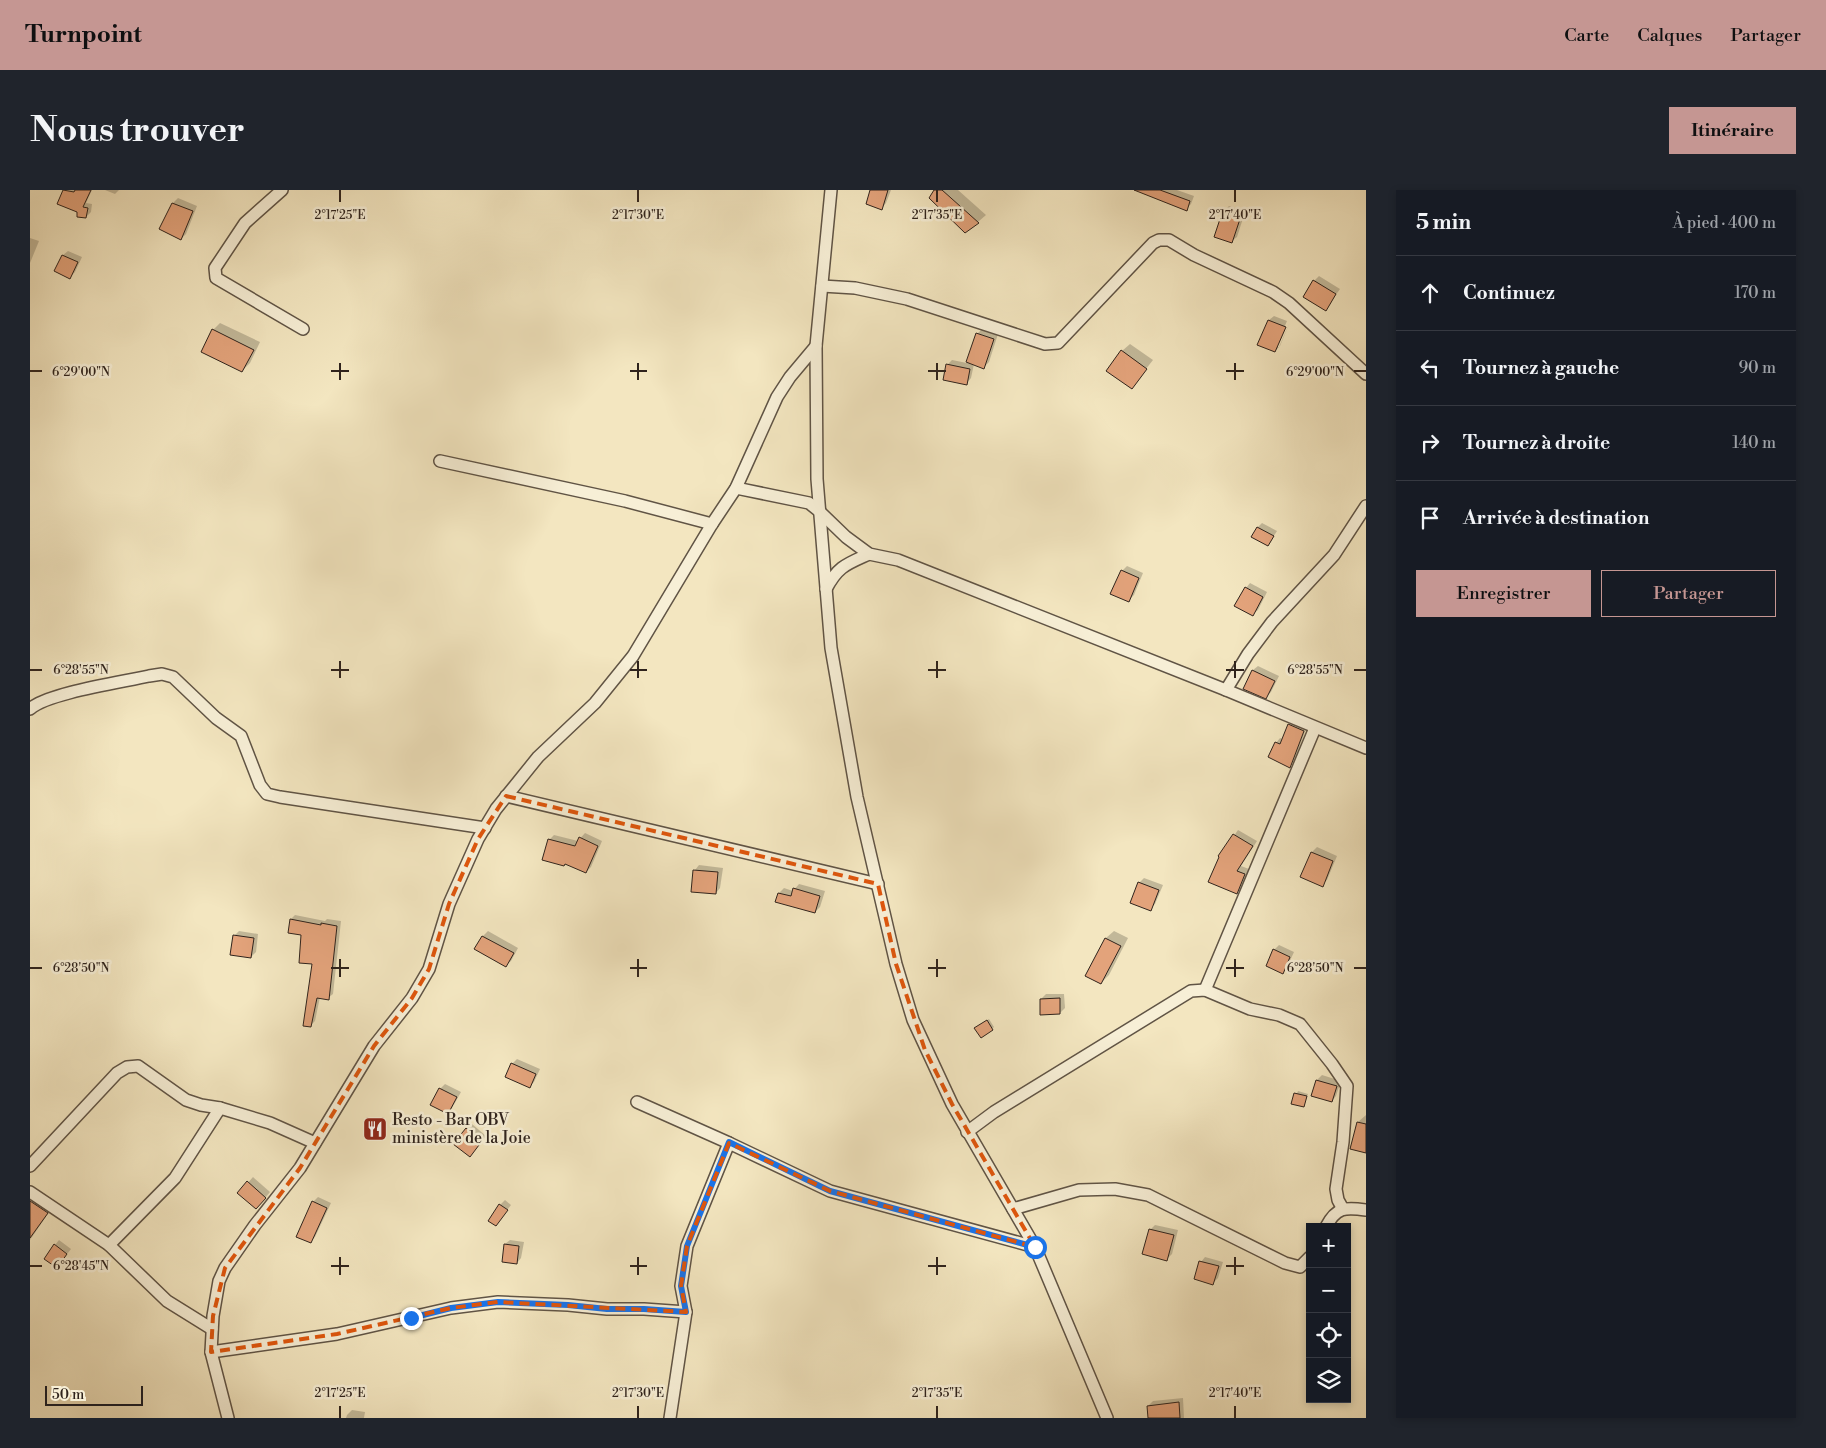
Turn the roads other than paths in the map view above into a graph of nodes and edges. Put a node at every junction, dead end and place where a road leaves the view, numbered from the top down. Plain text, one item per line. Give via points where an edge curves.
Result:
1 (282, 190) edge
2 (831, 190) edge
3 (822, 286) junction
4 (303, 330) dead end
5 (816, 346) junction
6 (1366, 374) edge
7 (440, 461) dead end
8 (736, 488) junction
9 (1366, 506) edge
10 (819, 511) junction
11 (712, 524) junction
12 (870, 554) junction
13 (825, 590) junction
14 (1226, 690) junction
15 (30, 709) edge
16 (1315, 728) junction
17 (1366, 748) edge
18 (506, 796) junction
19 (484, 828) junction
20 (878, 884) junction
21 (1205, 990) junction
22 (637, 1102) dead end
23 (220, 1108) junction
24 (967, 1132) junction
25 (316, 1142) junction
26 (729, 1142) junction
27 (30, 1166) edge
28 (30, 1192) edge
29 (1013, 1209) junction
30 (1343, 1209) junction
31 (1366, 1210) edge
32 (1328, 1223) edge
33 (109, 1245) junction
34 (1035, 1247) junction
35 (1306, 1262) edge
36 (686, 1312) junction
37 (212, 1329) junction
38 (211, 1352) junction
39 (228, 1418) edge
40 (670, 1418) edge
41 (1107, 1418) edge

1 - 4 street via 245,223 214,274
2 - 3 street
3 - 5 street
3 - 6 street via 855,288 907,298 1052,344 1058,342 1153,243 1169,240 1290,303
5 - 8 street via 777,397
5 - 10 street
7 - 11 street via 626,501
8 - 10 street via 809,503
8 - 11 street
9 - 14 street via 1334,555 1272,622
10 - 12 street
10 - 13 street
11 - 18 street via 633,656 594,703 538,757
12 - 13 street via 844,565 833,575
12 - 14 street via 898,560
13 - 20 street via 831,648 857,797
14 - 16 street
15 - 19 street via 53,697 162,674 173,677 240,736 260,785 267,794
16 - 17 street
16 - 21 street
18 - 19 street
18 - 20 street
19 - 25 street via 449,904 429,969 412,998 374,1046
20 - 24 street via 896,964 913,1020
21 - 24 street via 1191,991 994,1112
21 - 30 street via 1250,1009 1279,1015 1300,1024 1347,1086 1336,1189
22 - 26 street
23 - 25 street via 270,1123
23 - 27 street via 186,1100 138,1066 127,1067 117,1073
23 - 33 street via 175,1178
24 - 29 street
25 - 37 street via 225,1268 219,1281
26 - 34 street via 830,1191
26 - 36 street via 687,1246 681,1286
28 - 33 street
29 - 34 street
29 - 35 street via 1079,1190 1116,1188 1148,1195 1285,1264 1300,1267
30 - 31 street
30 - 32 street via 1333,1214
33 - 37 street via 167,1301
34 - 41 street
36 - 38 street via 498,1302 451,1308 337,1334
36 - 40 street
37 - 38 street
38 - 39 street

